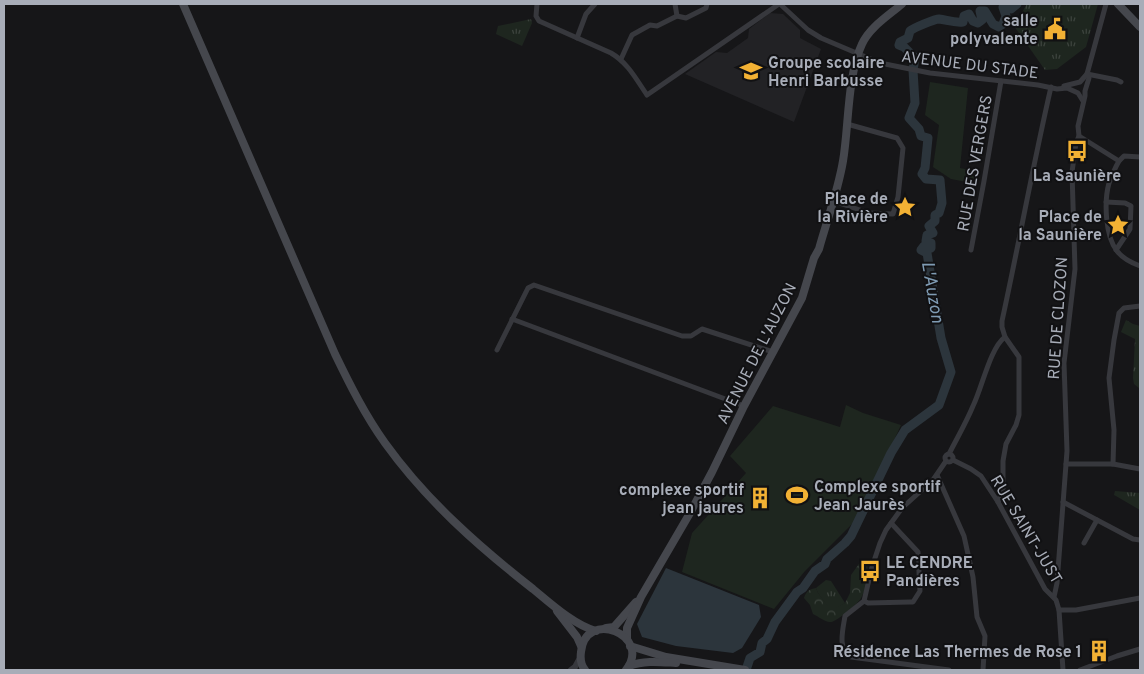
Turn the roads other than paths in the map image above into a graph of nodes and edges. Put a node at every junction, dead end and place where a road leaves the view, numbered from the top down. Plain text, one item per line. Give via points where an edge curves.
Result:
1 (183, 4) edge
2 (537, 4) edge
3 (595, 4) edge
4 (675, 4) edge
5 (707, 4) edge
6 (779, 4) edge
7 (902, 4) edge
8 (1106, 4) edge
9 (1118, 4) edge
10 (677, 16) junction
11 (1140, 27) edge
12 (577, 38) junction
13 (858, 55) junction
14 (621, 59) junction
15 (1087, 74) junction
16 (1001, 81) junction
17 (1078, 82) junction
18 (1121, 82) dead end
19 (1051, 87) junction
20 (1085, 89) junction
21 (1077, 92) junction
22 (1083, 101) junction
23 (847, 124) junction
24 (1079, 136) junction
25 (1140, 157) edge
26 (1118, 161) junction
27 (833, 200) junction
28 (1106, 202) junction
29 (971, 250) dead end
30 (1116, 250) junction
31 (1140, 266) edge
32 (1140, 306) edge
33 (512, 320) junction
34 (1005, 337) junction
35 (497, 350) dead end
36 (773, 352) junction
37 (744, 406) junction
38 (949, 461) junction
39 (1066, 464) junction
40 (1114, 464) junction
41 (1140, 469) edge
42 (937, 474) junction
43 (998, 502) junction
44 (1063, 502) junction
45 (1097, 520) junction
46 (890, 524) junction
47 (1140, 540) edge
48 (1084, 544) dead end
49 (1054, 596) junction
50 (641, 597) junction
51 (1140, 598) edge
52 (545, 599) junction
53 (864, 601) junction
54 (1059, 610) junction
55 (606, 628) junction
56 (596, 630) junction
57 (629, 642) junction
58 (581, 646) junction
59 (1140, 649) edge
60 (580, 658) junction
61 (709, 665) junction
62 (628, 668) edge
63 (571, 670) edge
64 (585, 670) edge
65 (742, 670) edge
66 (949, 670) edge
67 (984, 670) edge
68 (1063, 670) edge
69 (1080, 670) edge

1 - 52 main road via 331,345 359,401 385,443 442,511
2 - 12 street via 539,21
3 - 12 street via 586,14
4 - 10 street
5 - 10 street via 706,8 686,18
6 - 13 street, AVENUE DU STADE via 808,30
6 - 14 street via 647,95
7 - 13 main road, AVENUE DE L'AUZON via 865,38
8 - 15 street, RUE DE CLOZON
9 - 11 main road
10 - 14 street via 632,35
12 - 14 street
13 - 16 street, AVENUE DU STADE via 923,72
13 - 23 main road, AVENUE DE L'AUZON
15 - 17 street, RUE DE CLOZON
15 - 18 street
15 - 20 street, RUE DE CLOZON via 1089,78
16 - 19 street, AVENUE DU STADE
16 - 29 street, RUE DES VERGERS
17 - 19 street, AVENUE DU STADE
17 - 20 street via 1085,84
17 - 21 street via 1075,86
19 - 21 street, AVENUE DU STADE
19 - 34 street via 1002,321
20 - 21 street, AVENUE DU STADE
20 - 22 street, RUE DE CLOZON
21 - 22 street
22 - 24 street, RUE DE CLOZON
23 - 27 main road, AVENUE DE L'AUZON via 843,161
23 - 27 street via 897,138 901,142 898,197 893,214 869,213
24 - 26 street
24 - 39 street, RUE DE CLOZON via 1072,172 1075,274 1064,362
25 - 26 street via 1124,156
26 - 28 street
27 - 36 main road, AVENUE DE L'AUZON via 802,298
28 - 30 street
28 - 30 street via 1131,206 1130,229
30 - 31 street
32 - 40 street via 1124,308 1119,313 1114,340 1109,378
33 - 35 street
33 - 36 street via 528,288 538,285 682,336 691,336 702,328
33 - 37 street
34 - 38 street via 994,352 973,406 949,454 953,457
34 - 43 street via 1019,357 1019,415 1004,452 1003,490
36 - 37 main road, AVENUE DE L'AUZON
37 - 50 main road, AVENUE DE L'AUZON via 690,513
38 - 42 street
38 - 43 street, RUE SAINT-JUST via 971,468 981,476
39 - 40 street
39 - 44 street, RUE DE CLOZON
40 - 41 street
42 - 46 street
42 - 67 street via 964,536 977,617 985,636
43 - 49 street, RUE SAINT-JUST via 1045,589
44 - 45 street
44 - 49 street, RUE DE CLOZON
45 - 47 street
45 - 48 street
46 - 53 street via 880,544
46 - 53 street via 918,552 919,594 913,602
49 - 54 street
50 - 55 main road via 614,627
50 - 57 main road via 627,628
51 - 54 street
52 - 56 main road via 585,628
52 - 58 main road via 563,618
53 - 66 street via 844,616 842,646 848,655
54 - 68 street
55 - 56 main road
55 - 57 main road via 619,632
56 - 58 main road
57 - 61 main road via 666,657
57 - 62 main road via 632,656
58 - 60 main road
59 - 69 street
60 - 63 street
60 - 64 main road
61 - 62 main road via 649,662
61 - 65 main road

